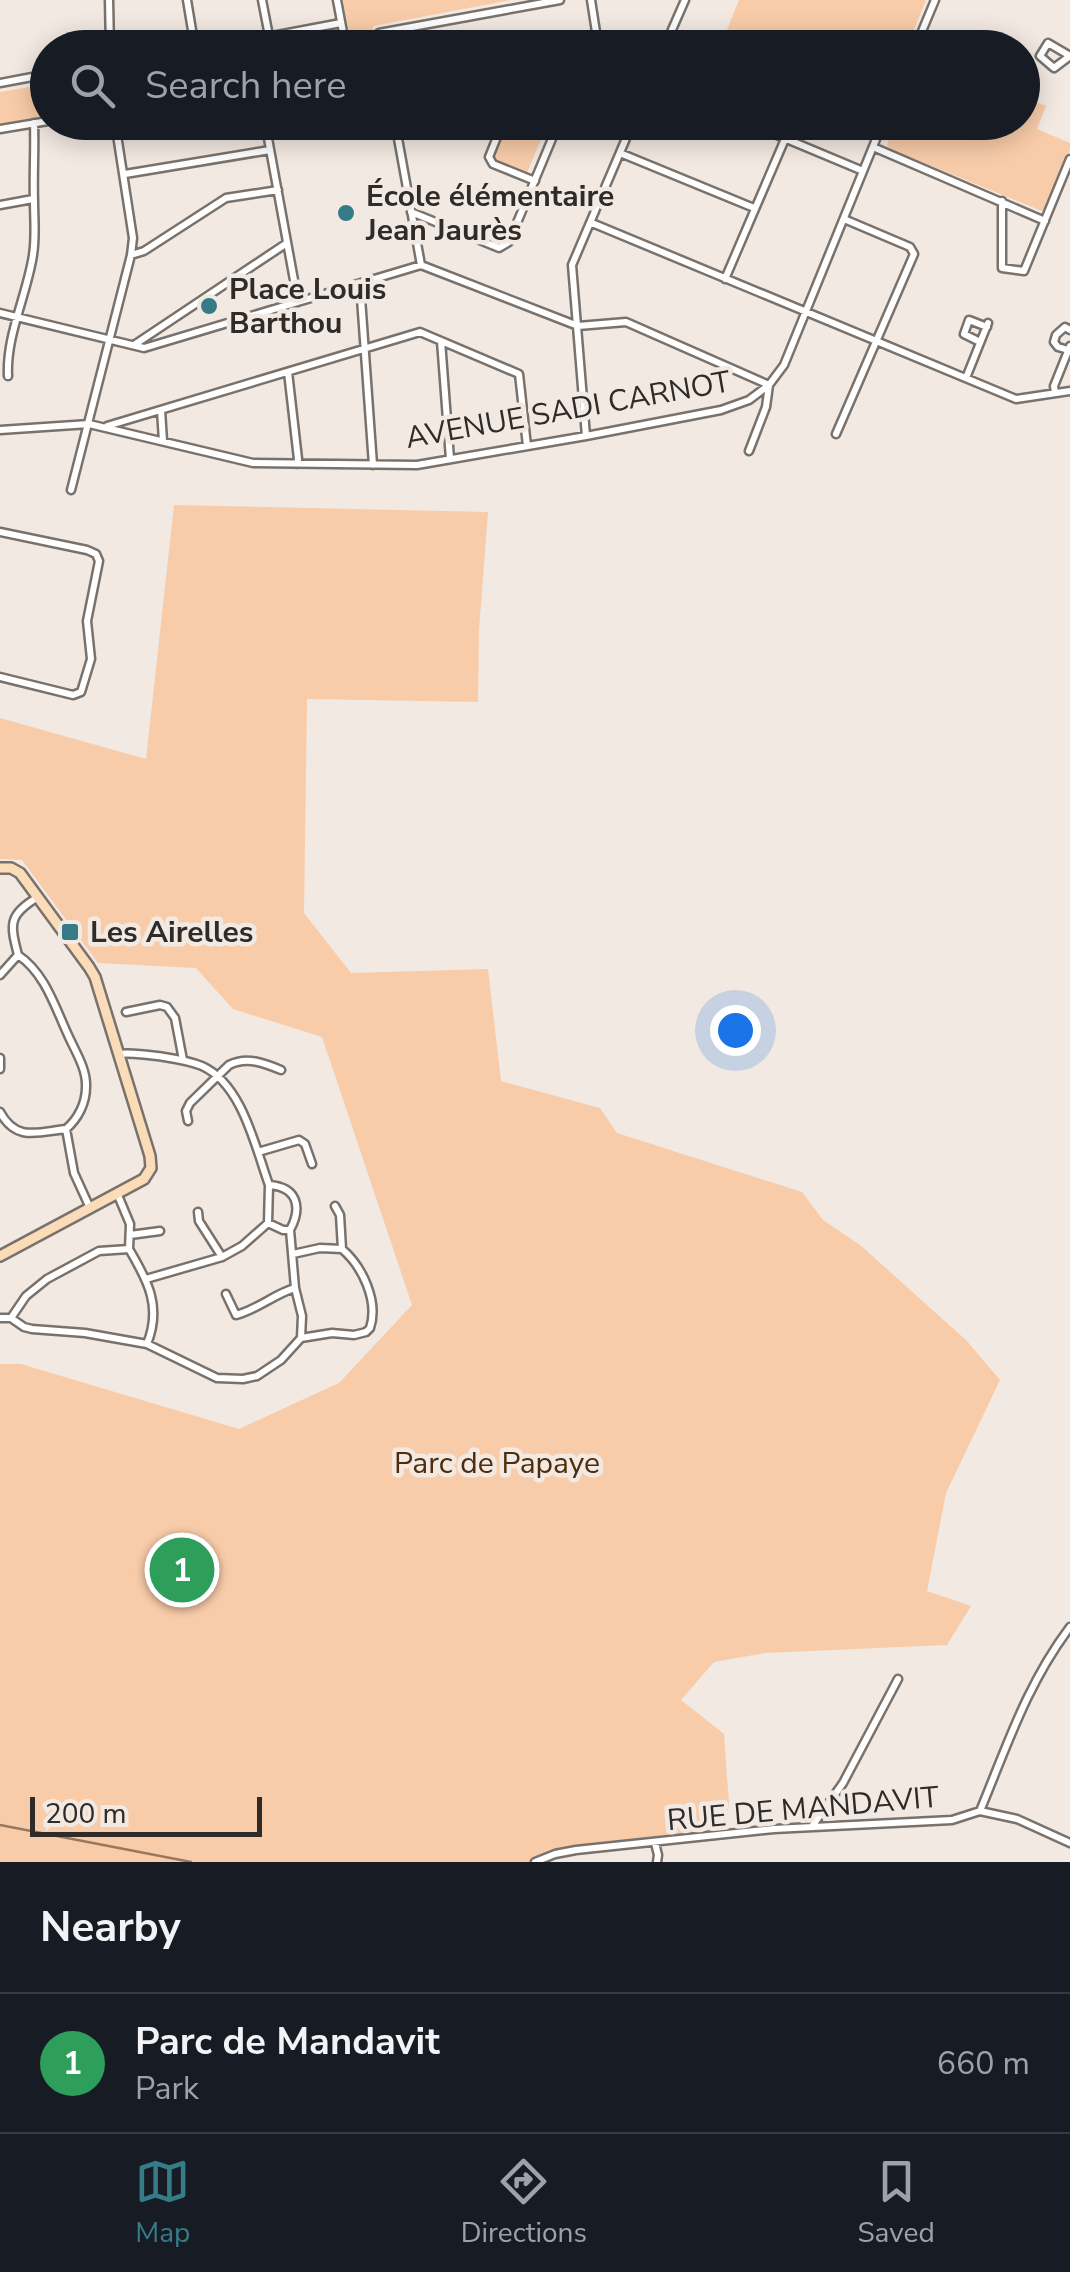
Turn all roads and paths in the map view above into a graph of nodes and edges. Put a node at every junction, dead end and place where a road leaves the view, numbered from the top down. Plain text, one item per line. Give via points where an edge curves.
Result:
1 (109, 0) edge
2 (187, 0) edge
3 (262, 0) edge
4 (337, 0) edge
5 (560, 0) edge
6 (590, 0) edge
7 (685, 0) edge
8 (935, 0) edge
9 (341, 24) junction
10 (110, 30) edge
11 (192, 30) edge
12 (267, 30) edge
13 (304, 30) edge
14 (342, 30) edge
15 (395, 30) edge
16 (596, 30) edge
17 (672, 30) edge
18 (922, 30) edge
19 (1070, 56) edge
20 (30, 77) edge
21 (0, 83) edge
22 (30, 124) edge
23 (0, 129) edge
24 (35, 140) edge
25 (118, 140) edge
26 (268, 140) edge
27 (398, 140) edge
28 (495, 140) edge
29 (552, 140) edge
30 (625, 140) edge
31 (785, 140) edge
32 (787, 140) edge
33 (877, 140) edge
34 (874, 147) junction
35 (270, 150) junction
36 (620, 153) junction
37 (1070, 159) edge
38 (864, 171) junction
39 (125, 174) junction
40 (535, 181) junction
41 (278, 190) junction
42 (34, 199) junction
43 (1002, 202) junction
44 (0, 205) edge
45 (754, 208) junction
46 (411, 212) junction
47 (844, 219) junction
48 (1045, 221) junction
49 (592, 223) junction
50 (287, 243) junction
51 (131, 255) junction
52 (421, 265) junction
53 (726, 279) junction
54 (360, 284) junction
55 (298, 302) junction
56 (0, 313) edge
57 (805, 313) junction
58 (18, 317) junction
59 (578, 326) junction
60 (1070, 330) edge
61 (109, 340) junction
62 (440, 340) junction
63 (877, 342) junction
64 (980, 342) junction
65 (134, 346) junction
66 (364, 348) junction
67 (1069, 348) edge
68 (288, 372) junction
69 (8, 376) dead end
70 (966, 378) junction
71 (769, 384) junction
72 (1070, 390) edge
73 (1055, 393) junction
74 (161, 410) junction
75 (89, 424) junction
76 (105, 426) junction
77 (0, 430) edge
78 (836, 434) dead end
79 (586, 436) junction
80 (163, 441) junction
81 (526, 446) junction
82 (749, 451) dead end
83 (450, 459) junction
84 (296, 464) junction
85 (373, 465) junction
86 (71, 490) dead end
87 (0, 532) edge
88 (0, 677) edge
89 (0, 868) edge
90 (38, 897) junction
91 (18, 955) junction
92 (0, 975) edge
93 (126, 1012) dead end
94 (118, 1054) junction
95 (0, 1058) edge
96 (182, 1060) junction
97 (0, 1069) edge
98 (282, 1070) dead end
99 (218, 1077) junction
100 (0, 1112) edge
101 (188, 1120) dead end
102 (66, 1129) junction
103 (258, 1152) junction
104 (312, 1164) dead end
105 (270, 1185) junction
106 (117, 1194) junction
107 (335, 1206) dead end
108 (90, 1208) junction
109 (198, 1212) dead end
110 (268, 1223) junction
111 (290, 1230) junction
112 (160, 1231) dead end
113 (130, 1236) junction
114 (129, 1249) junction
115 (342, 1249) junction
116 (293, 1254) junction
117 (0, 1256) edge
118 (222, 1257) junction
119 (146, 1278) junction
120 (295, 1288) junction
121 (226, 1294) dead end
122 (0, 1318) edge
123 (11, 1318) junction
124 (301, 1338) junction
125 (147, 1344) junction
126 (1070, 1627) edge
127 (898, 1679) dead end
128 (980, 1811) junction
129 (812, 1826) junction
130 (1070, 1842) edge
131 (655, 1843) junction
132 (535, 1862) edge
133 (658, 1862) edge

1 - 10 street
2 - 11 street
3 - 12 street
4 - 9 street
5 - 15 street
6 - 16 street
7 - 17 street
8 - 18 street
9 - 13 street
9 - 14 street
19 - 19 street via 1054,68 1040,56 1048,43
20 - 21 street
22 - 23 street
24 - 42 street
25 - 39 street
26 - 35 street
27 - 46 street
28 - 40 street via 490,161
29 - 40 street
30 - 36 street
31 - 45 street
32 - 38 street
33 - 34 street, AVENUE SADI CARNOT
34 - 38 street, AVENUE SADI CARNOT
34 - 43 street
35 - 39 street
35 - 41 street
36 - 45 street
36 - 49 street
37 - 48 street
38 - 47 street, AVENUE SADI CARNOT
39 - 51 street
40 - 46 street via 509,242 499,248
41 - 50 street
41 - 51 street via 226,198
42 - 44 street
42 - 58 street via 33,257
43 - 48 street
43 - 48 street via 1002,268 1024,272
45 - 53 street
46 - 52 street
47 - 57 street, AVENUE SADI CARNOT
47 - 63 street via 913,250
49 - 53 street
49 - 59 street via 572,265
50 - 55 street
50 - 65 street
51 - 61 street
52 - 54 street
52 - 59 street
53 - 57 street
54 - 55 street
54 - 66 street
55 - 65 street
56 - 58 street
57 - 63 street
57 - 71 street, AVENUE SADI CARNOT
58 - 61 street
58 - 69 street
59 - 71 street via 626,322
59 - 79 street
60 - 67 street via 1060,329 1054,342
61 - 65 street
61 - 75 street
62 - 66 street via 420,332
62 - 81 street via 519,374
62 - 83 street
63 - 70 street
63 - 78 street
64 - 64 street via 987,325 969,320 964,334
64 - 70 street
66 - 68 street
66 - 85 street
67 - 73 street
68 - 74 street
68 - 84 street
70 - 73 street via 1016,400
71 - 79 street, AVENUE SADI CARNOT via 721,410
71 - 82 street
72 - 73 street
74 - 76 street
74 - 80 street
75 - 76 street, AVENUE SADI CARNOT
75 - 77 street, AVENUE SADI CARNOT
75 - 86 street
76 - 80 street, AVENUE SADI CARNOT
79 - 81 street, AVENUE SADI CARNOT
80 - 84 street, AVENUE SADI CARNOT via 253,464
81 - 83 street, AVENUE SADI CARNOT
83 - 85 street, AVENUE SADI CARNOT
84 - 85 street, AVENUE SADI CARNOT
87 - 88 street via 92,552 98,566 82,692
89 - 90 street via 16,870
90 - 91 street via 14,919
90 - 94 street via 89,967
91 - 92 street
91 - 102 street via 46,986 85,1076 85,1099
93 - 96 street via 168,1007
94 - 96 street
94 - 106 street via 151,1168
95 - 97 street
96 - 99 street
98 - 99 street via 257,1060 236,1062
99 - 101 street via 190,1104
99 - 103 street via 231,1089
100 - 102 street via 18,1132
102 - 108 street via 74,1173
103 - 104 street via 299,1140
103 - 105 street
105 - 110 street
105 - 111 street via 294,1195
106 - 108 street
106 - 113 street
107 - 115 street
108 - 117 street
109 - 118 street
110 - 111 street
110 - 118 street
111 - 116 street
112 - 113 street
113 - 114 street
114 - 119 street
114 - 123 street via 98,1251 48,1279
115 - 116 street
115 - 124 street via 370,1296 370,1328
116 - 120 street
118 - 119 street
119 - 125 street via 154,1322
120 - 121 street via 236,1315
120 - 124 street
122 - 123 street
123 - 125 street via 32,1329
124 - 125 street via 266,1371 230,1380 203,1374
126 - 128 street via 1022,1706
127 - 129 street via 843,1783
128 - 129 street, RUE DE MANDAVIT via 952,1820
128 - 130 street, RUE DE MANDAVIT
129 - 131 street, RUE DE MANDAVIT
131 - 132 street, RUE DE MANDAVIT via 565,1852
131 - 133 street

